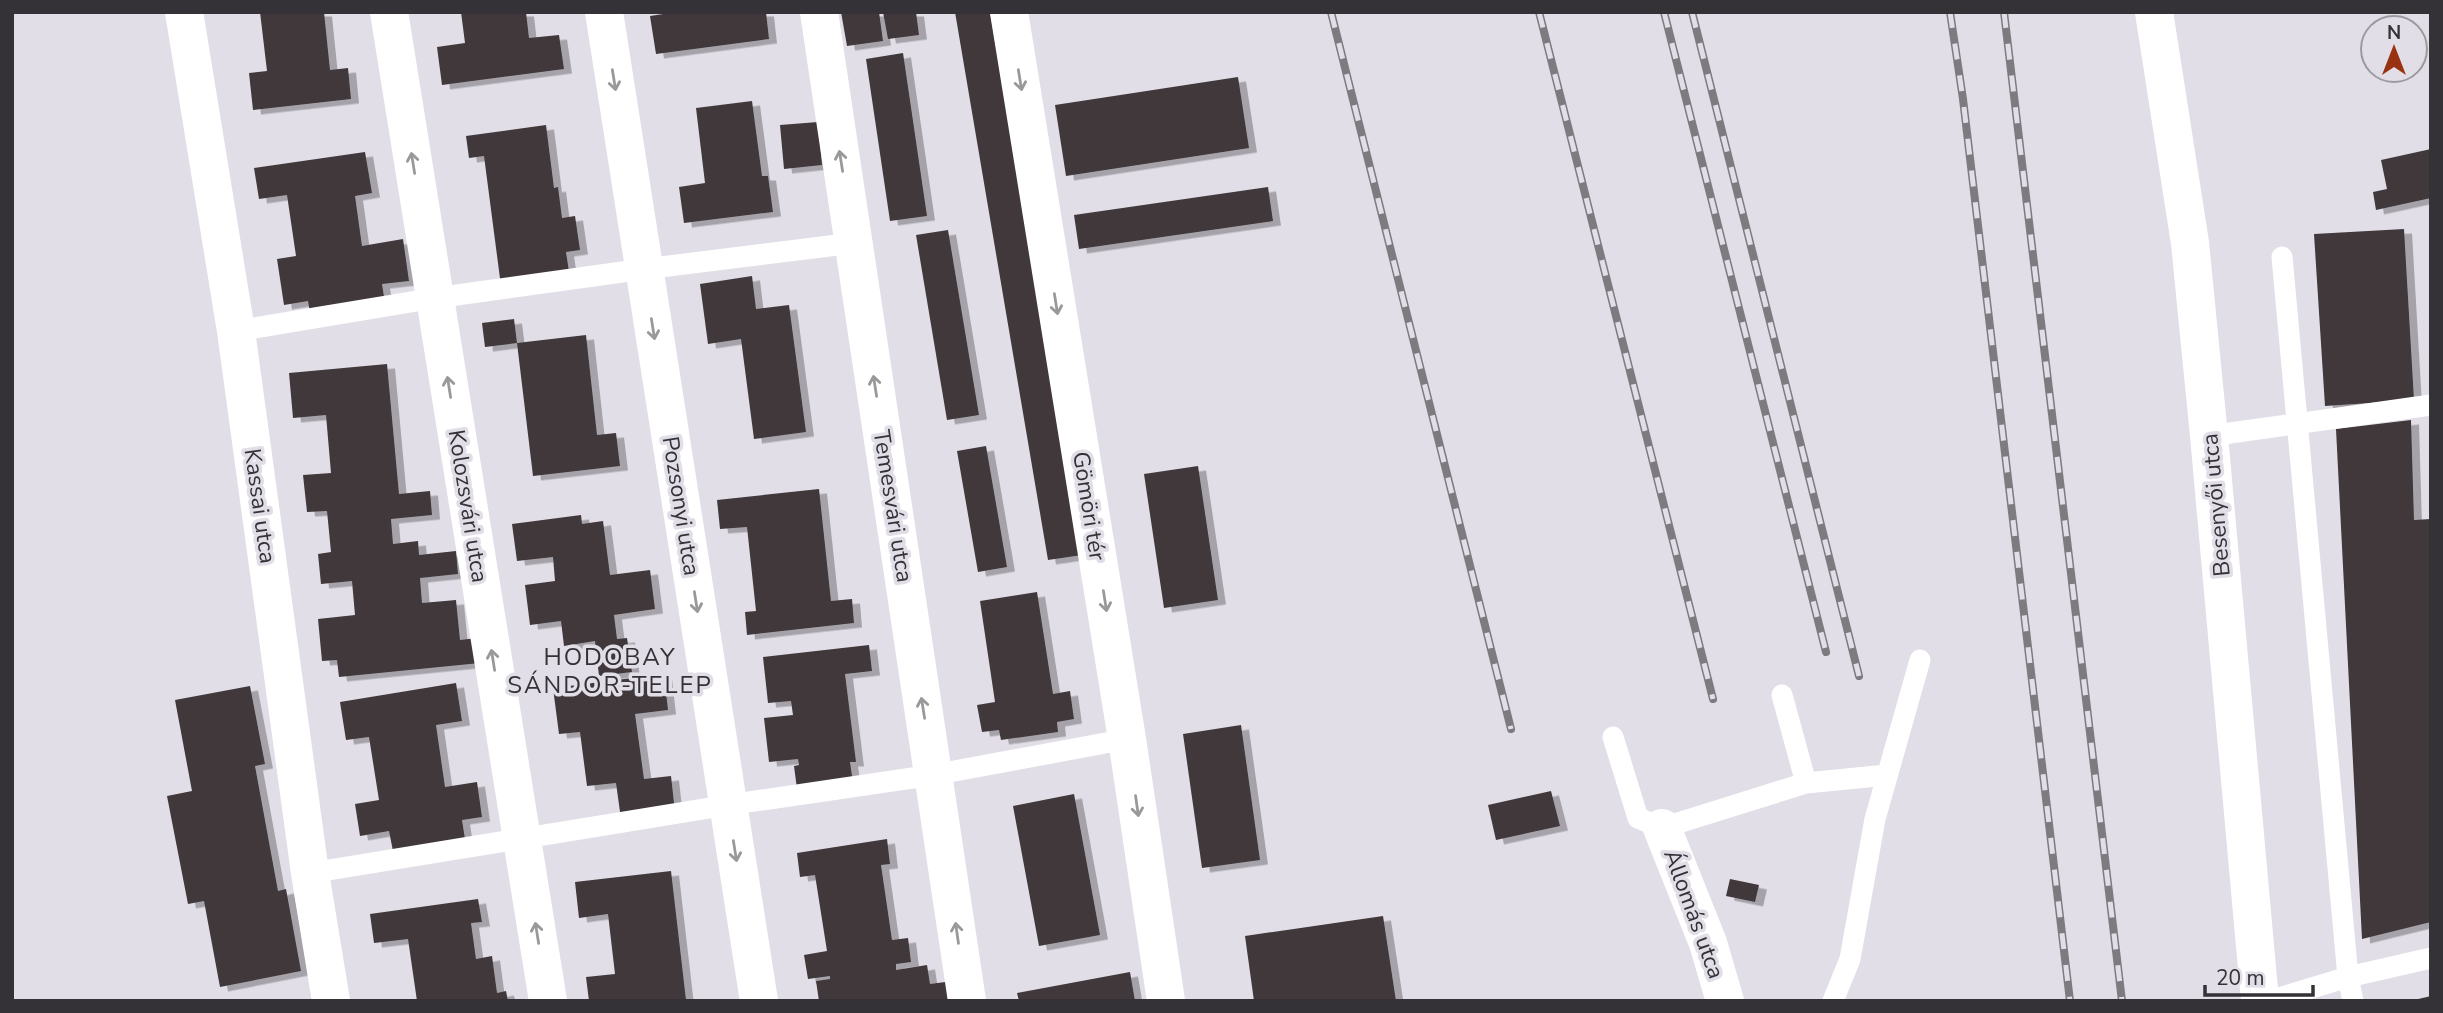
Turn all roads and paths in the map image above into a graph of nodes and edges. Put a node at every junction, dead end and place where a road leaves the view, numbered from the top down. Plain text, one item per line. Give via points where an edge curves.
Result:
1 (184, 12) edge
2 (389, 12) edge
3 (604, 12) edge
4 (819, 12) edge
5 (1009, 12) edge
6 (2154, 12) edge
7 (853, 243) junction
8 (2282, 257) dead end
9 (644, 269) junction
10 (435, 298) junction
11 (236, 331) junction
12 (2431, 405) edge
13 (2296, 425) junction
14 (2209, 436) junction
15 (1920, 660) dead end
16 (1782, 695) dead end
17 (1613, 737) dead end
18 (1127, 738) junction
19 (933, 775) junction
20 (1887, 775) junction
21 (1806, 783) junction
22 (728, 805) junction
23 (1662, 828) junction
24 (522, 839) junction
25 (310, 873) junction
26 (2431, 958) edge
27 (2348, 977) junction
28 (331, 1001) edge
29 (548, 1001) edge
30 (759, 1001) edge
31 (967, 1001) edge
32 (1166, 1001) edge
33 (1725, 1001) edge
34 (1833, 1001) edge
35 (2260, 1001) edge
36 (2269, 1001) edge
37 (2353, 1001) edge

1 - 11 street, Kassai utca
10 -> 2 street, Kolozsvári utca
3 -> 9 street, Pozsonyi utca
7 -> 4 street, Temesvári utca
5 -> 18 street, Gömöri tér
6 - 14 street, Besenyői utca via 2190,243
7 - 9 lane
19 -> 7 street, Temesvári utca
8 - 13 lane
9 - 10 lane
9 -> 22 street, Pozsonyi utca
10 - 11 lane
24 -> 10 street, Kolozsvári utca
11 - 25 street, Kassai utca
12 - 13 lane
13 - 14 lane
13 - 27 lane
14 - 35 street, Besenyői utca
15 - 20 lane
16 - 21 lane
17 - 23 lane via 1639,818
18 - 19 lane
18 -> 32 street, Gömöri tér
19 - 22 lane
31 -> 19 street, Temesvári utca
20 - 21 lane
20 - 34 lane via 1850,959
21 - 23 lane
22 - 24 lane
22 -> 30 street, Pozsonyi utca
23 - 33 street, Állomás utca
24 - 25 lane
29 -> 24 street, Kolozsvári utca
25 - 28 street, Kassai utca
26 - 27 lane
27 - 36 lane
27 - 37 lane

